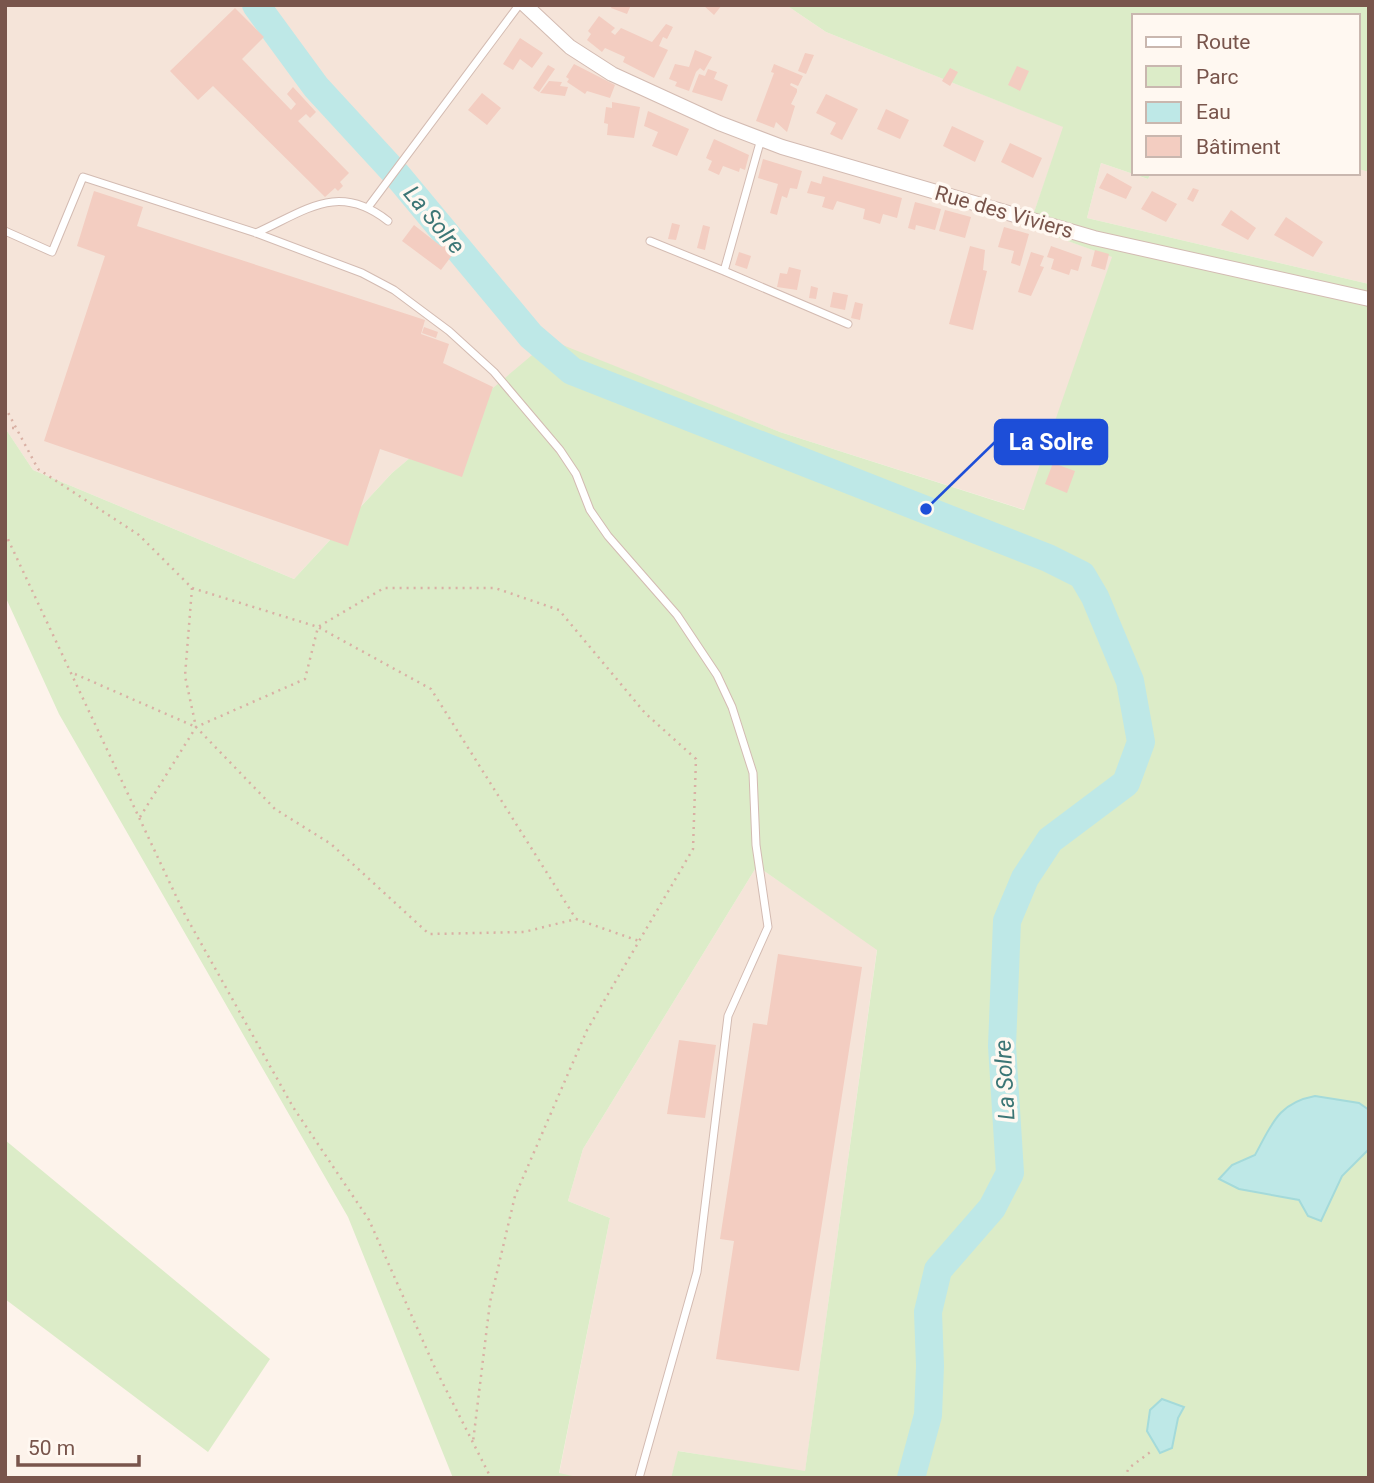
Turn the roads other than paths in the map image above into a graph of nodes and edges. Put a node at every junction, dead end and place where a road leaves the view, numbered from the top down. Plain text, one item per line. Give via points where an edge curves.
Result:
1 (519, 5) edge
2 (526, 5) edge
3 (761, 139) junction
4 (369, 206) junction
5 (388, 221) dead end
6 (5, 231) edge
7 (256, 233) junction
8 (650, 241) dead end
9 (724, 271) junction
10 (1369, 299) edge
11 (848, 324) dead end
12 (639, 1478) edge

1 - 4 lane
2 - 3 street, Rue des Viviers via 594,64
3 - 9 lane
3 - 10 street, Rue des Viviers via 1094,238
4 - 5 lane
4 - 7 lane via 345,200 312,207
6 - 7 lane via 52,252 83,177
7 - 12 lane via 394,290 442,324 494,372 560,450 608,536 697,643 717,675 744,738 753,773 756,845 768,926 728,1016 697,1272
8 - 9 lane
9 - 11 lane

